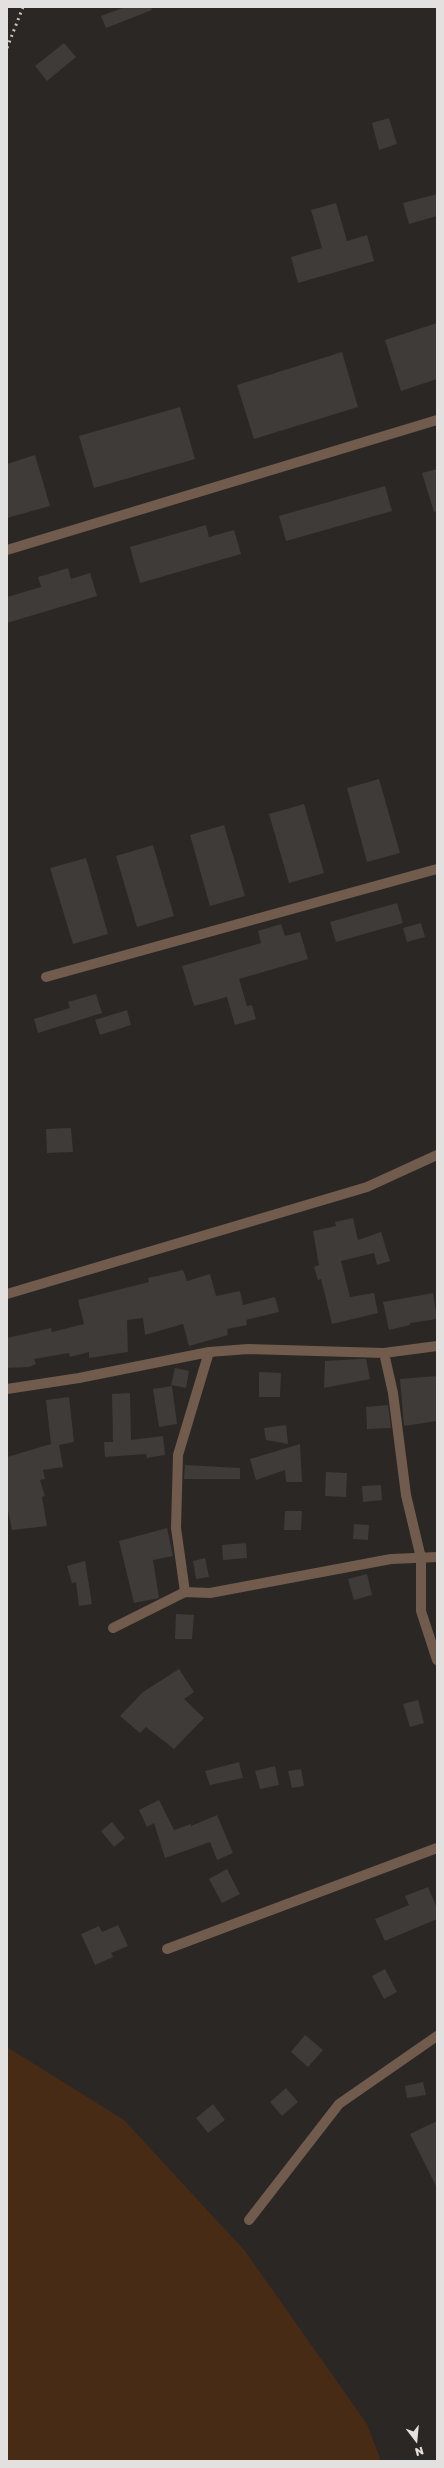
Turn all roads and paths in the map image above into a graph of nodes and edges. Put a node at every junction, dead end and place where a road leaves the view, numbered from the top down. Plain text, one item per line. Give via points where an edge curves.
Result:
1 (437, 420) edge
2 (7, 550) edge
3 (437, 869) edge
4 (46, 977) dead end
5 (437, 1155) edge
6 (7, 1294) edge
7 (437, 1346) edge
8 (208, 1352) junction
9 (384, 1353) junction
10 (7, 1389) edge
11 (437, 1556) edge
12 (421, 1558) junction
13 (185, 1592) junction
14 (113, 1628) dead end
15 (437, 1660) edge
16 (437, 1848) edge
17 (167, 1949) dead end
18 (437, 2036) edge
19 (249, 2220) dead end

1 - 2 street
3 - 4 street
5 - 6 street via 368,1188
7 - 9 street
8 - 9 street via 248,1349
8 - 10 street via 79,1378
8 - 13 street via 178,1454 176,1528
9 - 12 street via 393,1393 406,1495
11 - 12 street
12 - 13 street via 391,1559 210,1593
12 - 15 street via 422,1610
13 - 14 street
16 - 17 street
18 - 19 street via 339,2104

